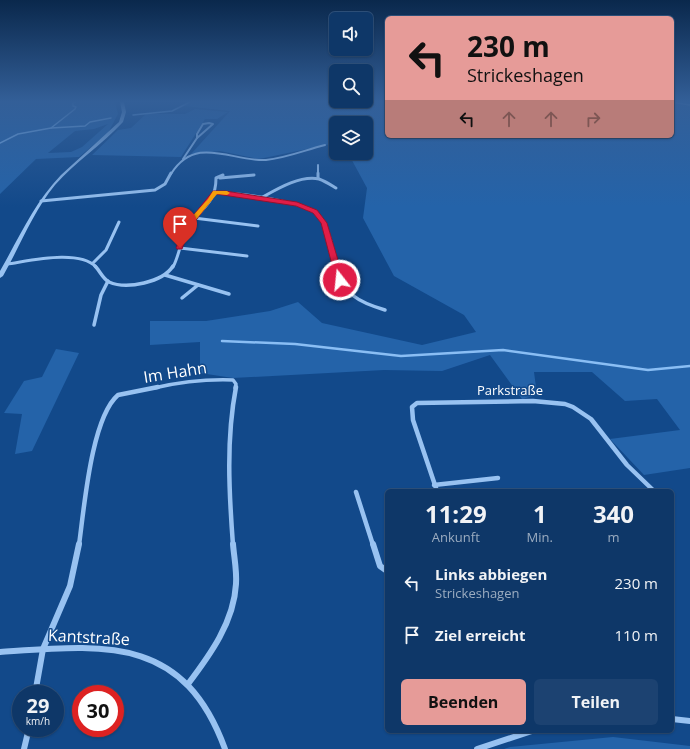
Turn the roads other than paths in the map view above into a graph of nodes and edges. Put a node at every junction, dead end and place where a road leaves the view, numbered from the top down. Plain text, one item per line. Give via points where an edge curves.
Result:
1 (104, 137) edge
2 (197, 138) edge
3 (325, 145) dead end
4 (183, 159) junction
5 (318, 165) dead end
6 (223, 175) dead end
7 (254, 175) dead end
8 (216, 178) junction
9 (318, 178) junction
10 (336, 188) dead end
11 (215, 193) junction
12 (261, 198) junction
13 (41, 201) junction
14 (194, 218) junction
15 (119, 222) dead end
16 (258, 226) dead end
17 (180, 248) junction
18 (247, 256) dead end
19 (93, 263) junction
20 (7, 264) junction
21 (164, 275) junction
22 (0, 276) edge
23 (108, 282) junction
24 (198, 285) junction
25 (229, 294) dead end
26 (182, 298) dead end
27 (384, 310) dead end
28 (94, 325) dead end
29 (498, 478) dead end
30 (434, 485) junction
31 (436, 489) edge
32 (652, 489) edge
33 (356, 492) dead end
34 (385, 570) edge
35 (43, 649) junction
36 (0, 652) edge
37 (188, 684) junction
38 (37, 685) edge
39 (674, 719) edge
40 (690, 721) edge
41 (526, 733) edge
42 (27, 737) edge
43 (24, 749) edge
44 (225, 749) edge
45 (477, 749) edge

1 - 13 street via 68,170
2 - 4 street
3 - 4 street via 262,160 250,160 217,152
4 - 13 street via 172,169 162,187 155,190
5 - 9 street
6 - 8 street
7 - 8 street
8 - 11 street
9 - 10 street
9 - 12 street via 286,185
11 - 12 street
11 - 14 street
12 - 27 street via 297,204 315,211 324,223 344,289 360,301
13 - 20 street via 18,238
14 - 16 street
14 - 17 street via 184,234
15 - 19 street via 106,250
17 - 18 street
17 - 21 street via 172,268
19 - 20 street via 71,258
19 - 23 street
20 - 22 street
21 - 23 street via 138,284 118,285
21 - 24 street
23 - 28 street via 98,305
24 - 25 street
24 - 26 street
29 - 30 street
30 - 31 street, Parkstraße
30 - 32 street, Parkstraße via 411,412 414,404 533,401 565,404 586,415 627,465
33 - 34 street via 380,566
35 - 36 street, Kantstraße
35 - 37 street, Kantstraße via 112,649 140,655 156,661
35 - 37 street, Im Hahn via 73,578 92,460 111,401 118,395 191,380 233,380 236,384 229,455 235,597 220,638
35 - 38 street
37 - 44 street, Kantstraße via 201,699
39 - 40 street
41 - 45 street
42 - 43 street

